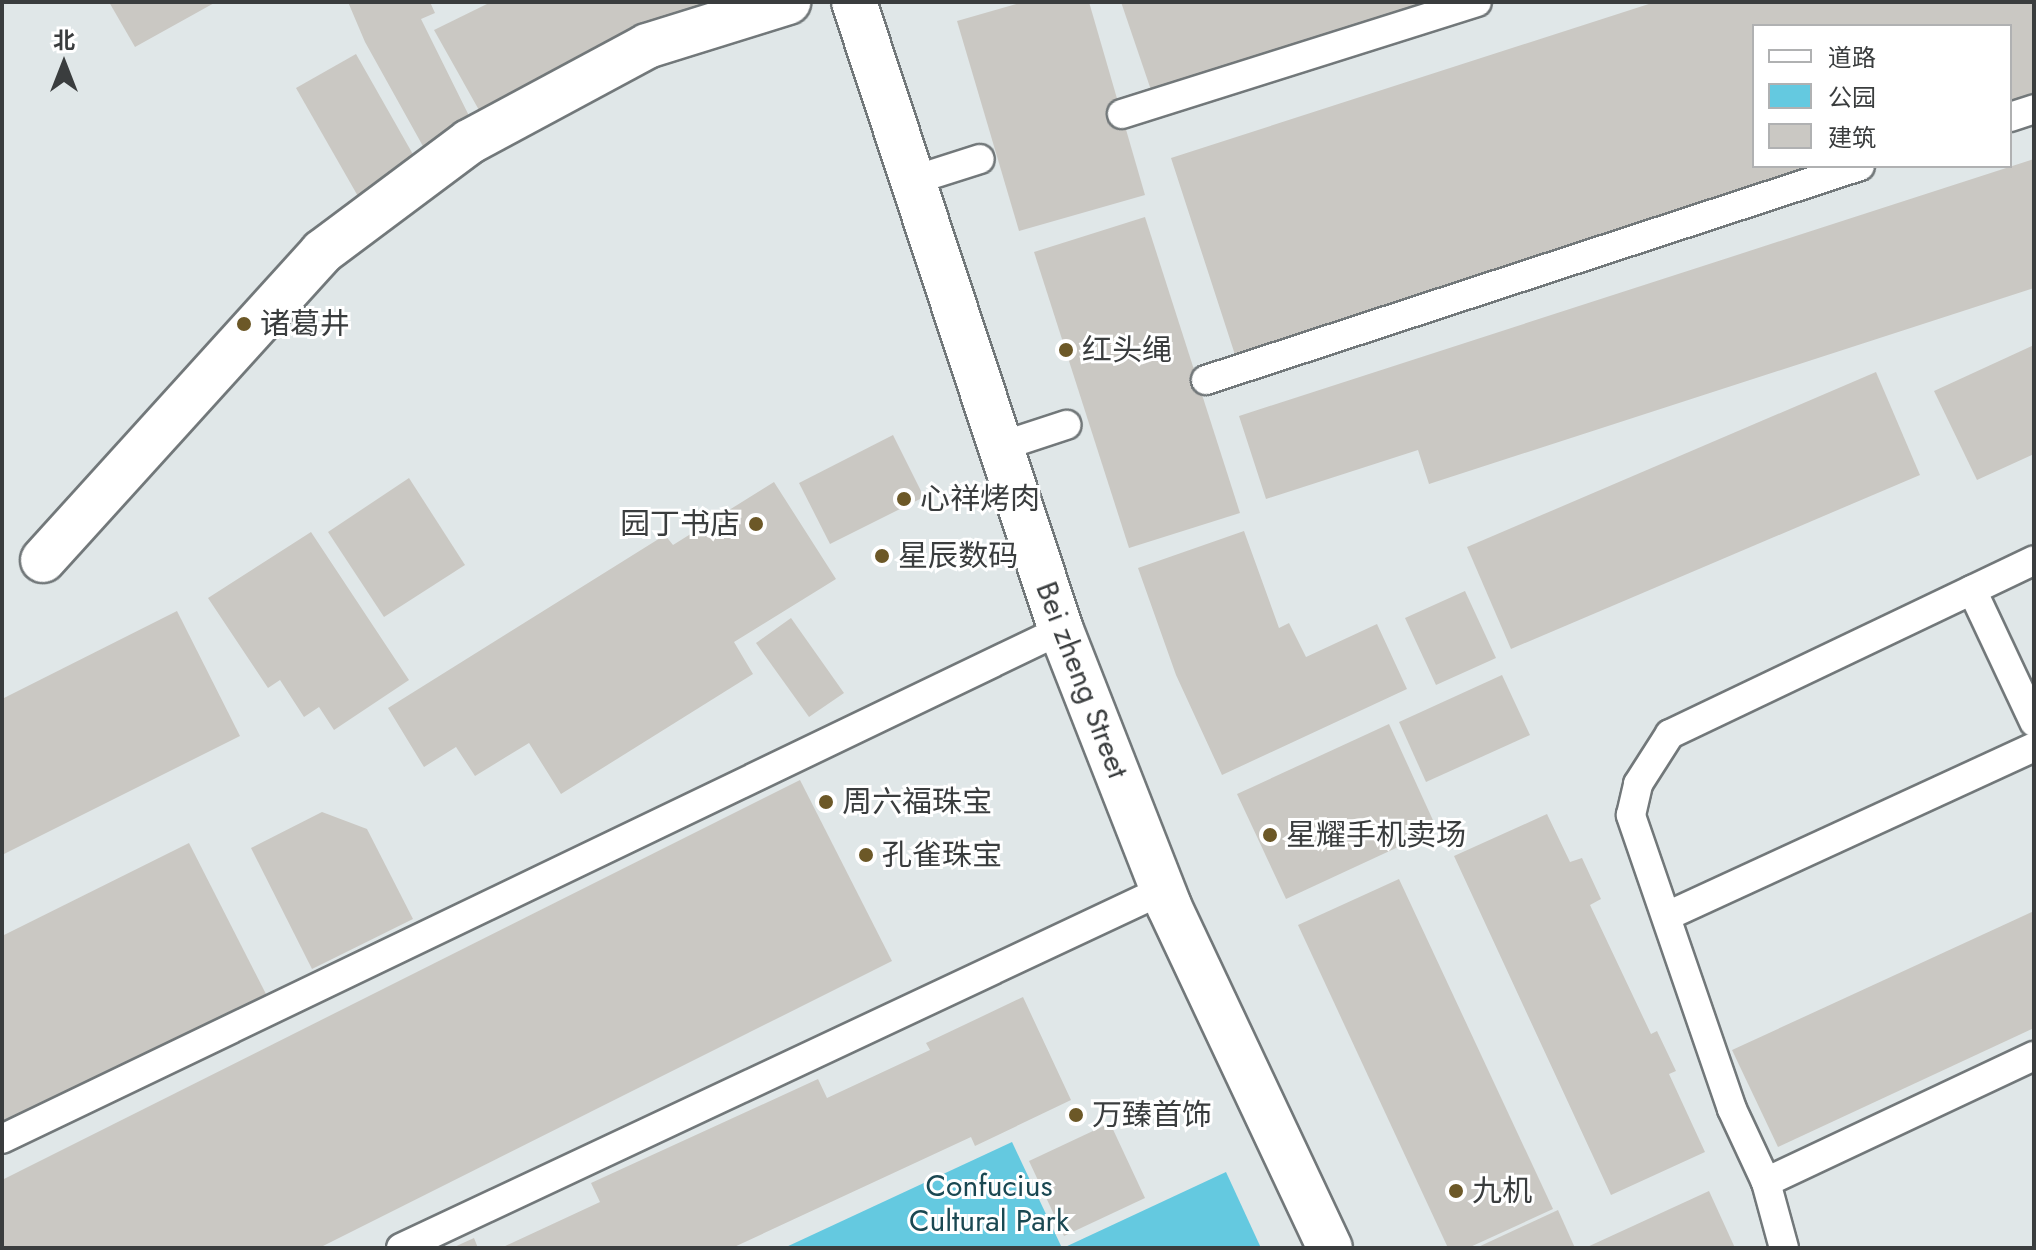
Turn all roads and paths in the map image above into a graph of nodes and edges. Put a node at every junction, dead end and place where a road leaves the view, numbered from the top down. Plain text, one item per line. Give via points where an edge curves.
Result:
1 (788, 2) edge
2 (854, 2) edge
3 (1477, 2) edge
4 (2034, 109) edge
5 (1122, 114) dead end
6 (2012, 116) edge
7 (980, 159) dead end
8 (1854, 168) edge
9 (911, 181) junction
10 (1206, 380) dead end
11 (1066, 425) dead end
12 (999, 447) junction
13 (43, 560) dead end
14 (2034, 560) edge
15 (1972, 590) junction
16 (1061, 630) junction
17 (2034, 722) edge
18 (2034, 747) edge
19 (1163, 890) junction
20 (1667, 916) junction
21 (2034, 1056) edge
22 (2, 1139) edge
23 (1766, 1182) junction
24 (401, 1248) edge
25 (1330, 1248) edge
26 (1784, 1248) edge

1 - 13 street via 647,46 469,142 322,252
2 - 9 street, Bei zheng Street
3 - 5 lane
4 - 6 lane
7 - 9 lane
8 - 10 lane
9 - 12 street, Bei zheng Street
11 - 12 lane
12 - 16 street, Bei zheng Street
14 - 15 lane
15 - 17 lane
15 - 20 lane via 1670,734 1638,784 1631,815
16 - 19 street, Bei zheng Street
16 - 22 lane
18 - 20 lane
19 - 24 lane
19 - 25 street, Bei zheng Street
20 - 23 lane via 1732,1109
21 - 23 lane
23 - 26 lane

